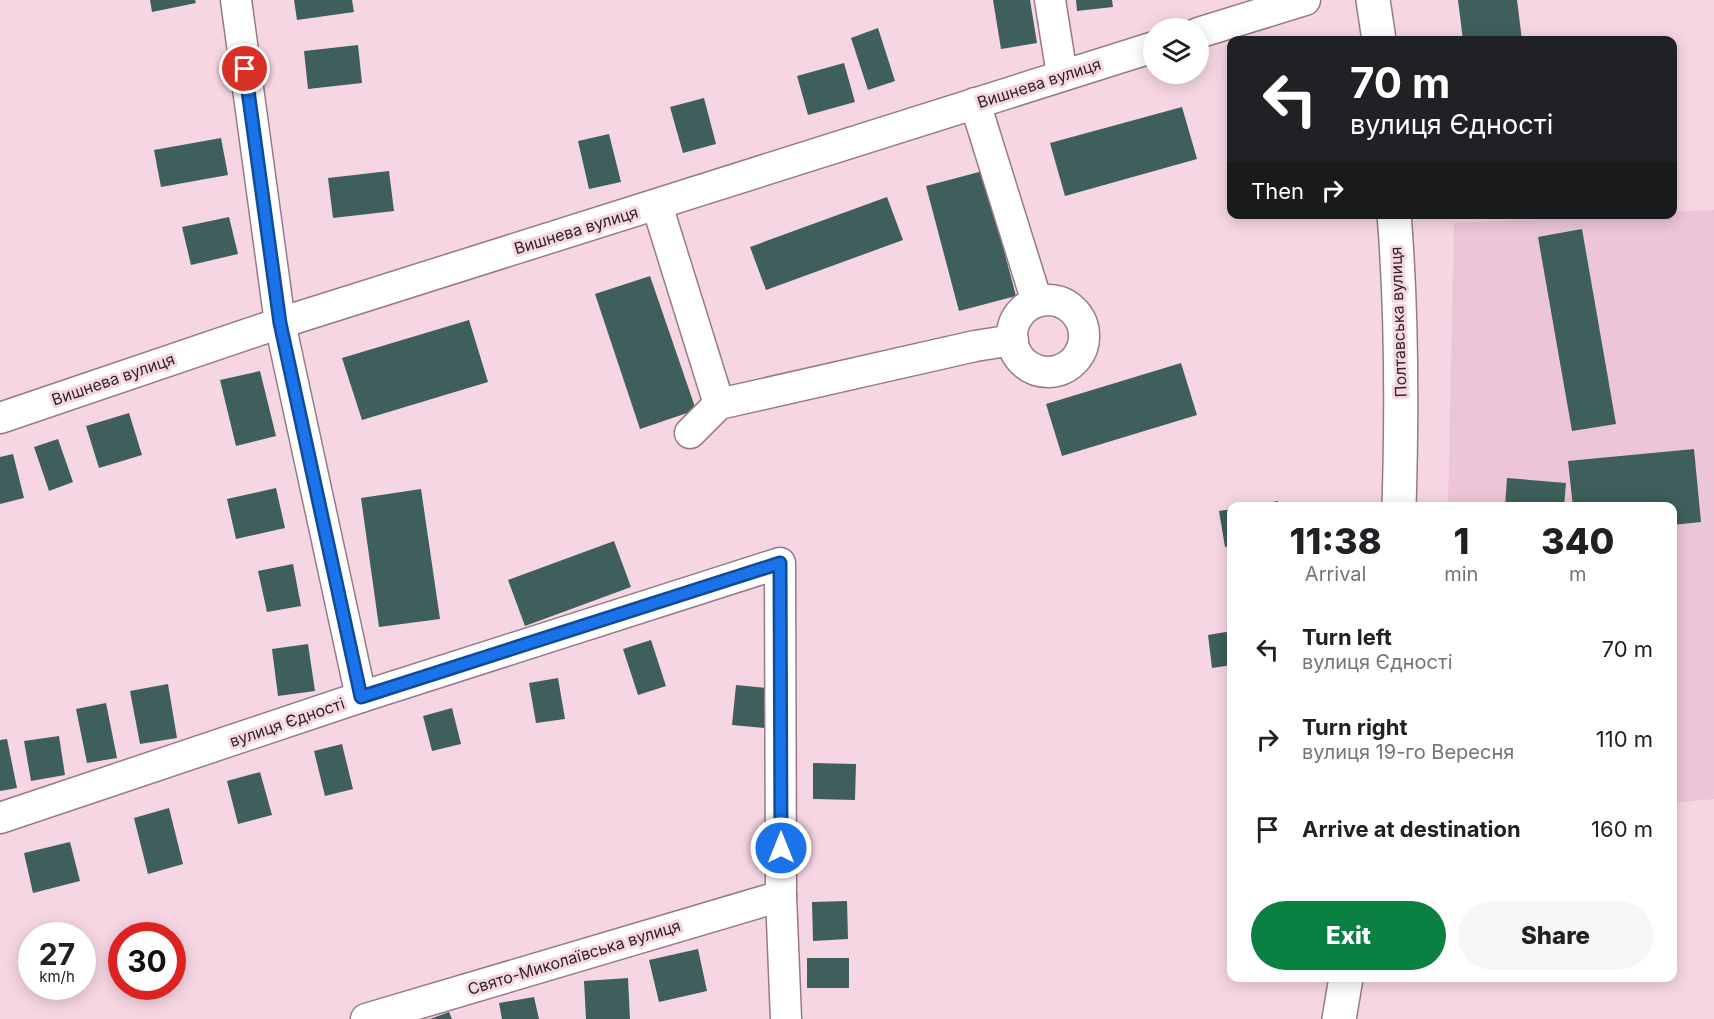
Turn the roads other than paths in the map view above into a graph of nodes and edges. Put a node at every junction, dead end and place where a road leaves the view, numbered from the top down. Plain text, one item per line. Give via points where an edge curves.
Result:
1 (236, 0) edge
2 (1050, 0) edge
3 (1305, 0) edge
4 (1373, 0) edge
5 (1209, 30) edge
6 (1378, 36) edge
7 (1143, 50) edge
8 (1062, 75) junction
9 (975, 103) junction
10 (657, 205) junction
11 (1394, 219) edge
12 (1037, 302) junction
13 (280, 323) junction
14 (1013, 340) junction
15 (718, 404) junction
16 (0, 418) edge
17 (690, 433) dead end
18 (1399, 502) edge
19 (361, 697) junction
20 (0, 818) edge
21 (781, 896) junction
22 (1345, 982) edge
23 (366, 1019) edge
24 (786, 1019) edge
25 (1340, 1019) edge

1 - 13 street
2 - 8 street
3 - 5 street
4 - 6 highway
7 - 8 street, Вишнева вулиця
8 - 9 street, Вишнева вулиця
9 - 10 street, Вишнева вулиця
9 - 12 street
10 - 13 street, Вишнева вулиця
10 - 15 street
11 - 18 highway, Полтавська вулиця via 1402,429
12 - 14 street via 1022,311 1012,333
12 - 14 street via 1057,301 1077,314 1084,338 1078,355 1065,368 1040,370 1019,357
13 - 16 street, Вишнева вулиця
13 - 19 street
14 - 15 street
15 - 17 street
19 - 20 street, вулиця Єдності
19 - 21 street, вулиця Єдності via 780,563
21 - 23 street, Свято-Миколаївська вулиця
21 - 24 street
22 - 25 highway

